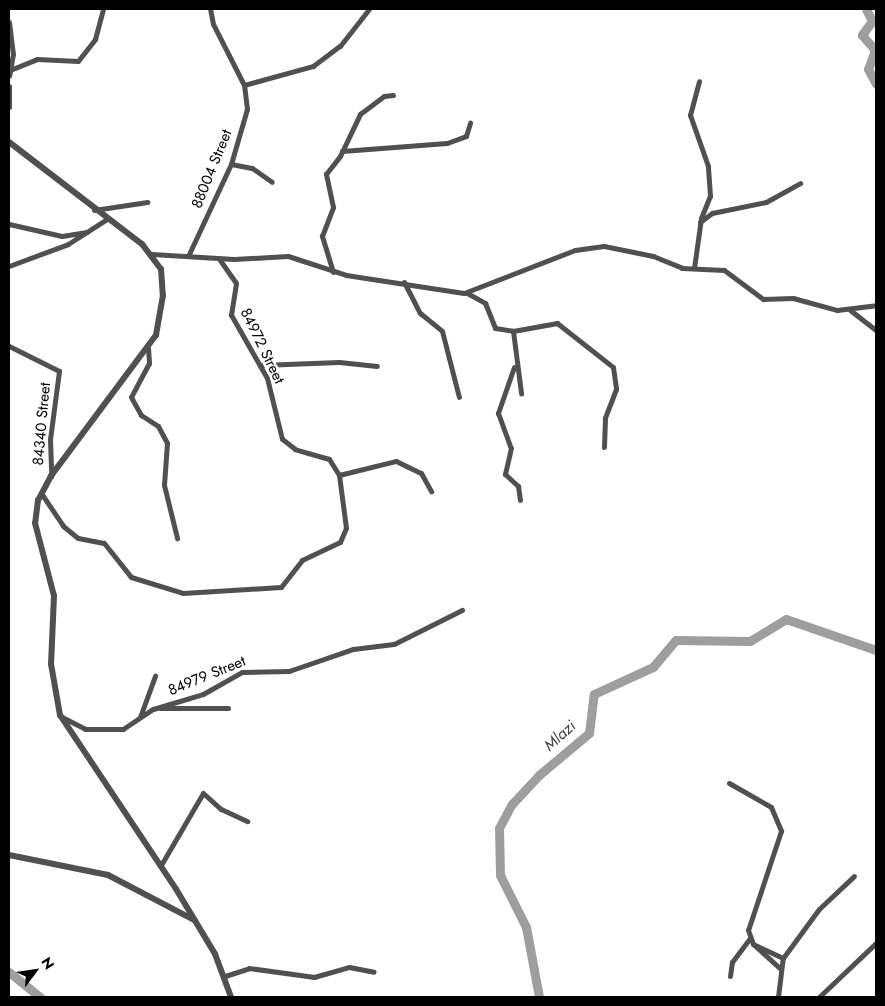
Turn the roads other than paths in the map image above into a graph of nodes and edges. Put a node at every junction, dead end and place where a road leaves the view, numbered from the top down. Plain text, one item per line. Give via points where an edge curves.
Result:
1 (103, 9) edge
2 (210, 9) edge
3 (369, 9) edge
4 (9, 22) edge
5 (9, 73) edge
6 (699, 81) dead end
7 (9, 86) edge
8 (244, 86) junction
9 (393, 95) dead end
10 (9, 108) edge
11 (470, 123) dead end
12 (9, 142) edge
13 (342, 151) junction
14 (230, 164) junction
15 (272, 182) dead end
16 (800, 183) dead end
17 (147, 202) dead end
18 (94, 210) junction
19 (107, 219) junction
20 (700, 222) junction
21 (9, 224) edge
22 (95, 230) junction
23 (152, 254) junction
24 (189, 254) junction
25 (219, 259) junction
26 (9, 266) edge
27 (694, 268) junction
28 (333, 272) junction
29 (404, 282) junction
30 (464, 293) junction
31 (876, 305) edge
32 (850, 310) junction
33 (876, 330) edge
34 (513, 331) junction
35 (9, 346) edge
36 (148, 348) junction
37 (261, 365) junction
38 (377, 366) dead end
39 (514, 368) junction
40 (521, 393) dead end
41 (459, 397) dead end
42 (604, 447) dead end
43 (339, 475) junction
44 (51, 476) junction
45 (431, 491) dead end
46 (41, 492) junction
47 (520, 500) dead end
48 (177, 538) dead end
49 (462, 610) dead end
50 (156, 676) dead end
51 (159, 708) junction
52 (228, 708) dead end
53 (60, 715) junction
54 (140, 717) junction
55 (729, 783) dead end
56 (247, 821) dead end
57 (9, 855) edge
58 (161, 865) junction
59 (854, 876) dead end
60 (194, 920) junction
61 (750, 938) junction
62 (876, 943) edge
63 (753, 944) junction
64 (783, 958) junction
65 (780, 968) junction
66 (374, 972) dead end
67 (225, 976) junction
68 (730, 976) dead end
69 (231, 997) edge
70 (778, 997) edge
71 (818, 997) edge

1 - 5 street via 95,39 78,61 37,59
2 - 8 street, 88004 Street via 213,24
3 - 8 street via 340,46 313,66
4 - 5 street via 13,54
6 - 20 street via 690,115 710,177 709,201
7 - 10 street
8 - 14 street, 88004 Street via 247,109
9 - 13 street via 384,96 360,114
11 - 13 street via 466,136 447,143
12 - 18 street
13 - 28 street via 325,180 333,207 322,236
14 - 15 street via 252,168
14 - 24 street, 88004 Street
16 - 20 street via 766,202 712,214
17 - 18 street
18 - 19 street
19 - 22 street
19 - 23 street
20 - 27 street
21 - 22 street via 62,236
22 - 26 street
23 - 24 street
23 - 36 street via 161,269 163,295 161,320
24 - 25 street
25 - 28 street via 288,256
25 - 37 street, 84972 Street via 236,283 231,315
27 - 30 street via 592,246
27 - 32 street via 724,270 764,299 793,298 830,310
28 - 29 street
29 - 30 street
29 - 41 street via 416,309 444,335
30 - 34 street via 482,300 495,328
31 - 32 street
32 - 33 street
34 - 39 street via 518,343
34 - 42 street via 557,323 613,367 616,389 605,418
35 - 44 street, 84340 Street via 59,371 50,439
36 - 44 street
36 - 48 street via 149,363 131,397 168,443 164,485
37 - 38 street via 339,362
37 - 43 street, 84972 Street via 282,439 295,449 328,459
39 - 40 street
39 - 47 street via 498,413 511,448 505,474 518,486
43 - 45 street via 396,461 421,473
43 - 46 street via 346,528 340,542 302,560 281,587 227,591 183,593 135,579 104,543 78,538 63,526
44 - 46 street
46 - 53 street via 35,523 54,596 51,664
49 - 51 street, 84979 Street via 394,644 369,647 289,671 242,672 203,694
50 - 54 street
51 - 52 street
51 - 54 street, 84979 Street
53 - 54 street, 84979 Street via 92,730 123,729
53 - 58 street
55 - 61 street via 771,806 781,831 780,845 757,899
56 - 58 street via 220,809 203,793
57 - 60 street via 108,875
58 - 60 street
59 - 64 street via 819,909
60 - 67 street
61 - 63 street
61 - 68 street via 732,962
62 - 71 street
63 - 64 street
63 - 65 street
64 - 65 street
65 - 70 street
66 - 67 street via 349,967 314,977 249,968
67 - 69 street

